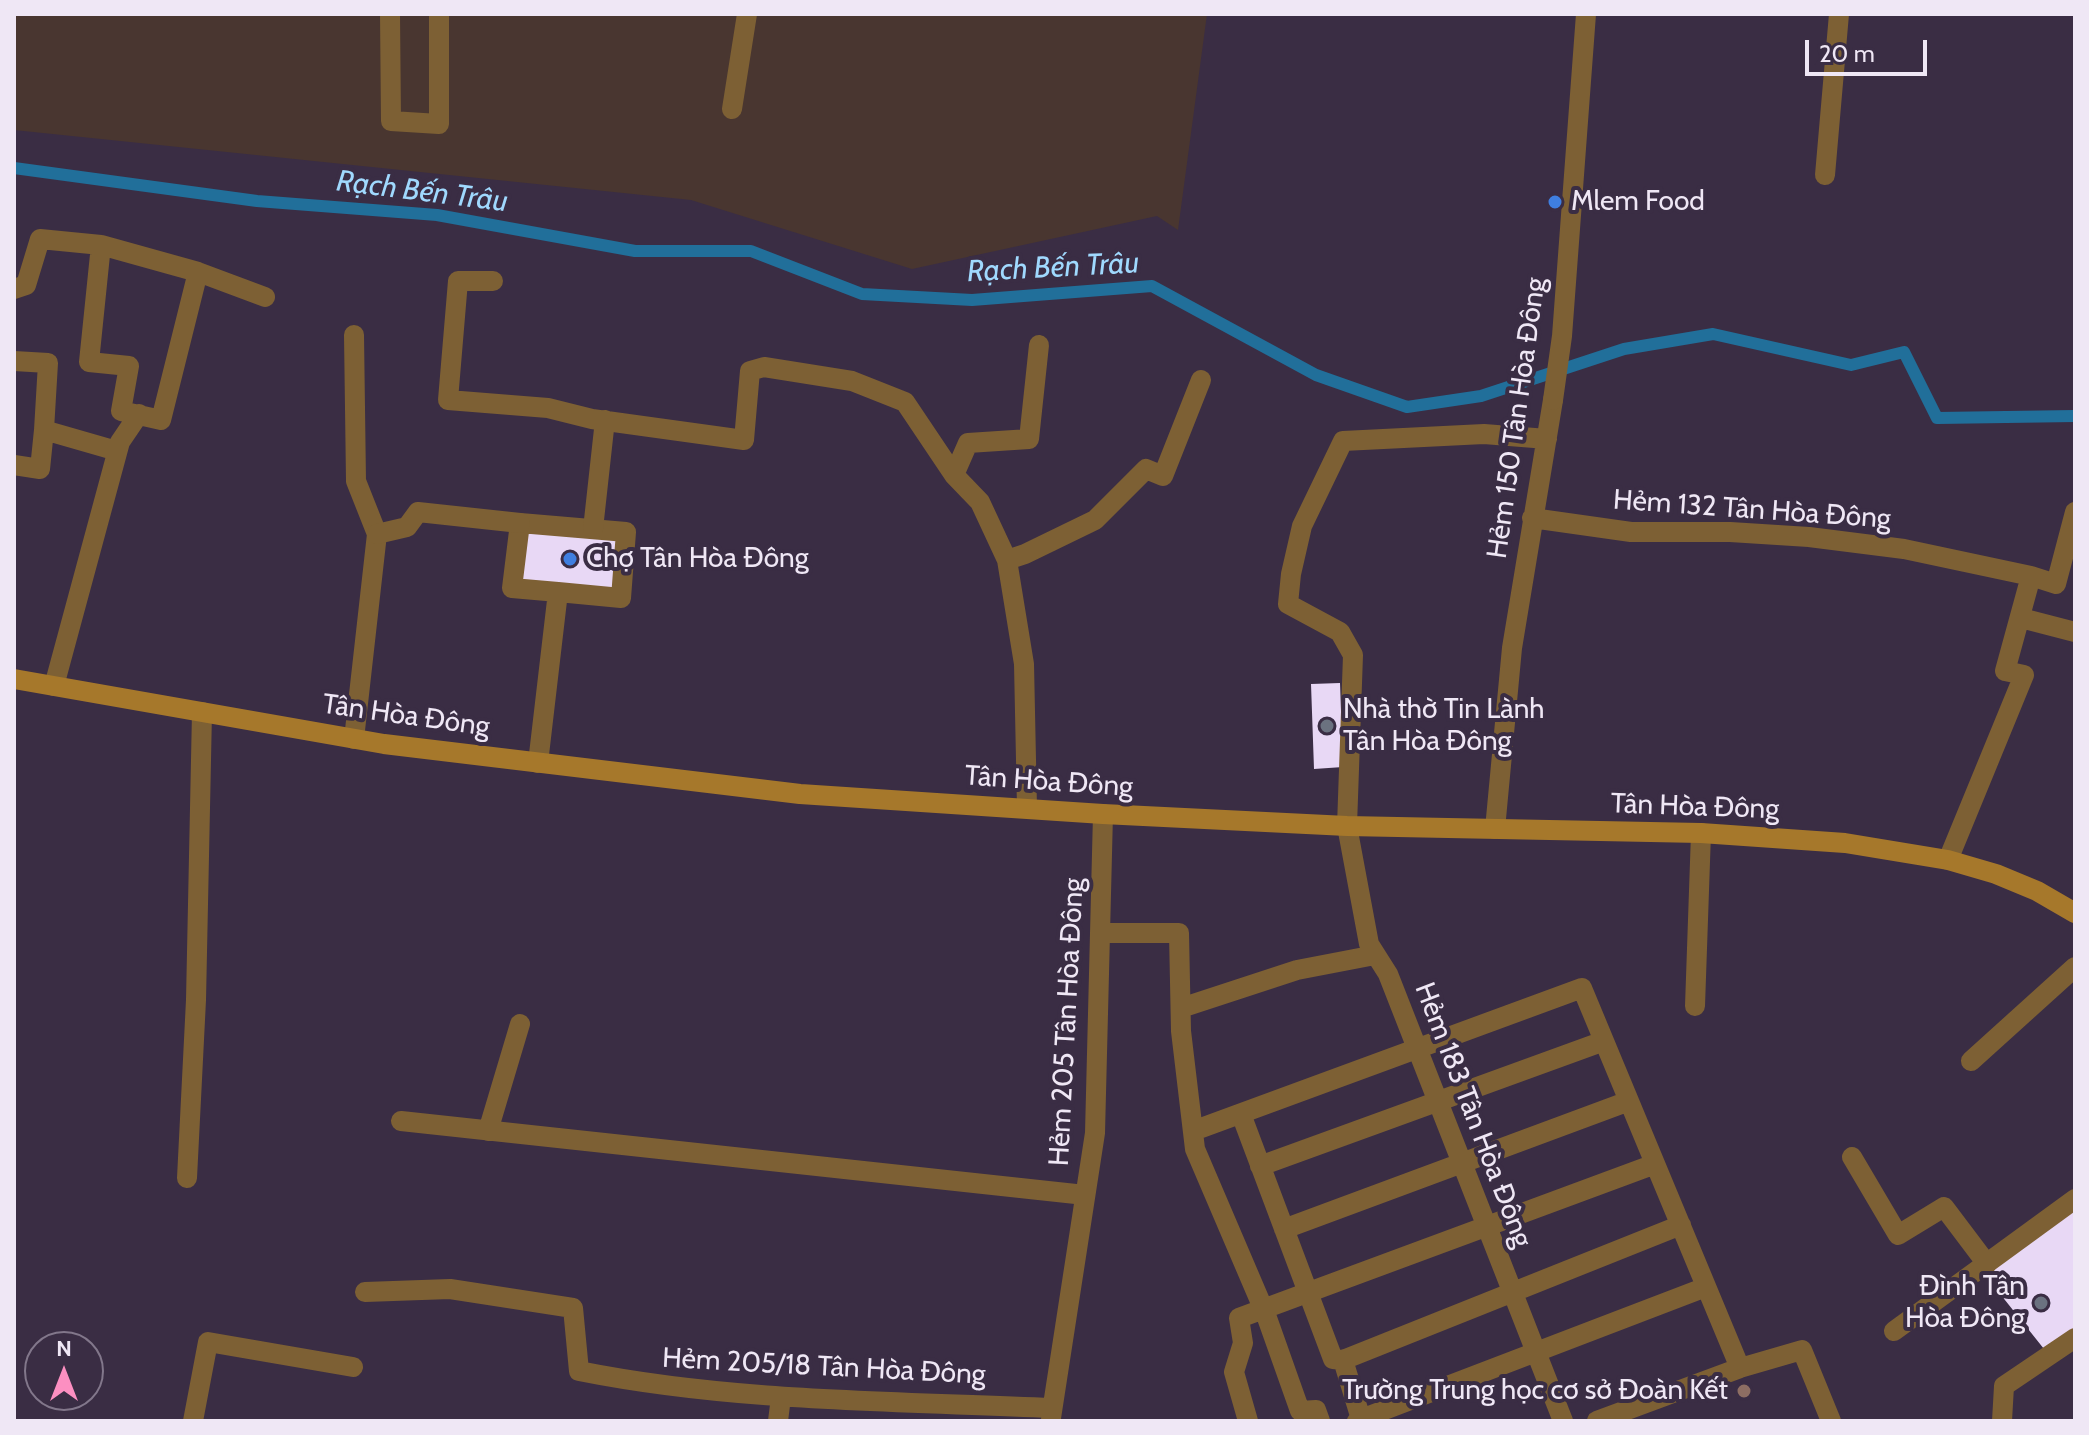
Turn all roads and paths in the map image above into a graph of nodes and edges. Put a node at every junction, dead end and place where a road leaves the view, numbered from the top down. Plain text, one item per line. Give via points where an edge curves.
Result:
1 (390, 14) edge
2 (439, 14) edge
3 (747, 14) edge
4 (1586, 14) edge
5 (1839, 14) edge
6 (732, 109) dead end
7 (1825, 175) dead end
8 (101, 245) junction
9 (198, 272) junction
10 (493, 281) dead end
11 (14, 289) edge
12 (265, 297) dead end
13 (354, 335) dead end
14 (1039, 345) dead end
15 (14, 361) edge
16 (1201, 380) dead end
17 (139, 414) junction
18 (605, 420) junction
19 (44, 430) junction
20 (1547, 439) junction
21 (117, 451) junction
22 (14, 465) edge
23 (954, 475) junction
24 (2075, 512) edge
25 (1532, 518) junction
26 (520, 523) junction
27 (593, 529) junction
28 (377, 534) junction
29 (1007, 560) junction
30 (2031, 576) junction
31 (558, 592) junction
32 (2021, 618) junction
33 (2075, 632) edge
34 (14, 679) edge
35 (54, 686) junction
36 (202, 712) junction
37 (354, 739) junction
38 (538, 763) junction
39 (1027, 808) junction
40 (1103, 814) junction
41 (1347, 826) junction
42 (1495, 829) junction
43 (1701, 833) junction
44 (1948, 860) junction
45 (2075, 913) edge
46 (1100, 933) junction
47 (1375, 955) junction
48 (2075, 967) edge
49 (1695, 1006) dead end
50 (1181, 1008) junction
51 (520, 1024) dead end
52 (1604, 1041) junction
53 (1416, 1047) junction
54 (1971, 1061) dead end
55 (1629, 1101) junction
56 (1438, 1102) junction
57 (1241, 1114) junction
58 (401, 1121) dead end
59 (488, 1131) junction
60 (1193, 1131) junction
61 (1852, 1157) dead end
62 (1462, 1163) junction
63 (1655, 1164) junction
64 (1260, 1166) junction
65 (187, 1178) dead end
66 (1085, 1195) junction
67 (2075, 1199) edge
68 (1486, 1225) junction
69 (1681, 1225) junction
70 (1284, 1229) junction
71 (1987, 1264) junction
72 (1706, 1287) junction
73 (1308, 1291) junction
74 (365, 1292) dead end
75 (1513, 1292) junction
76 (1263, 1308) junction
77 (1894, 1331) dead end
78 (2075, 1338) edge
79 (1536, 1352) junction
80 (1343, 1360) junction
81 (353, 1367) dead end
82 (1740, 1368) junction
83 (781, 1397) junction
84 (1051, 1414) edge
85 (1359, 1420) edge
86 (193, 1421) edge
87 (778, 1421) edge
88 (1248, 1421) edge
89 (1320, 1421) edge
90 (1563, 1421) edge
91 (1597, 1421) edge
92 (1831, 1421) edge
93 (2002, 1421) edge

1 - 2 street via 391,121 439,124
3 - 6 street
4 - 20 street, Hẻm 150 Tân Hòa Đông via 1562,336
5 - 7 street
8 - 9 street
8 - 11 street via 40,239 26,285
8 - 17 street via 89,362 129,366 121,411
9 - 12 street
9 - 17 street via 161,420
10 - 18 street via 458,281 448,400 548,408
13 - 28 street via 356,481
14 - 23 street via 1029,439 968,443
15 - 19 street via 48,363
16 - 29 street via 1163,476 1146,469 1095,520
17 - 21 street
18 - 23 street via 744,440 750,371 764,367 852,381 905,402
18 - 27 street
19 - 21 street
19 - 22 street via 40,469
20 - 25 street, Hẻm 150 Tân Hòa Đông
20 - 41 street, Hẻm 183 Tân Hòa Đông via 1484,434 1343,441 1302,526 1288,604 1340,632 1353,655
21 - 35 street
23 - 29 street via 980,502
24 - 30 street via 2056,584
25 - 30 street, Hẻm 132 Tân Hòa Đông via 1631,532 1809,537 1904,549
25 - 42 street, Hẻm 150 Tân Hòa Đông via 1512,648
26 - 27 street
26 - 28 street via 418,512 407,527
26 - 31 street via 512,588
27 - 31 street via 626,532 621,598
28 - 37 street
29 - 39 street via 1024,664
30 - 32 street
31 - 38 street
32 - 33 street
32 - 44 street via 2005,671 2024,675
34 - 35 street, Tân Hòa Đông
35 - 36 street, Tân Hòa Đông
36 - 37 street, Tân Hòa Đông
36 - 65 street
37 - 38 street, Tân Hòa Đông
38 - 39 street, Tân Hòa Đông via 800,794
39 - 40 street, Tân Hòa Đông
40 - 41 street, Tân Hòa Đông
40 - 46 street, Hẻm 205 Tân Hòa Đông
41 - 42 street, Tân Hòa Đông
41 - 47 street, Hẻm 183 Tân Hòa Đông
42 - 43 street, Tân Hòa Đông
43 - 44 street, Tân Hòa Đông via 1845,843
43 - 49 street
44 - 45 street, Tân Hòa Đông via 2037,891
46 - 50 street via 1179,933
46 - 66 street, Hẻm 205 Tân Hòa Đông via 1095,1133
47 - 50 street via 1297,970
47 - 53 street, Hẻm 183 Tân Hòa Đông via 1388,974
48 - 54 street
50 - 60 street
51 - 59 street
52 - 53 street via 1582,988
52 - 55 street
52 - 56 street
53 - 56 street, Hẻm 183 Tân Hòa Đông
53 - 57 street
55 - 62 street
55 - 63 street
56 - 62 street, Hẻm 183 Tân Hòa Đông
56 - 64 street
57 - 60 street
57 - 64 street
58 - 59 street
59 - 66 street
60 - 76 street via 1195,1149
61 - 71 street via 1898,1235 1944,1207
62 - 68 street, Hẻm 183 Tân Hòa Đông
62 - 70 street
63 - 68 street
63 - 69 street
64 - 70 street
66 - 84 street, Hẻm 205 Tân Hòa Đông
67 - 71 street
68 - 73 street
68 - 75 street, Hẻm 183 Tân Hòa Đông
69 - 72 street
69 - 75 street
70 - 73 street
71 - 77 street
72 - 79 street
72 - 82 street
73 - 76 street
73 - 80 street via 1333,1359
74 - 83 street, Hẻm 205/18 Tân Hòa Đông via 450,1289 573,1308 579,1371 646,1384
75 - 79 street, Hẻm 183 Tân Hòa Đông
75 - 80 street
76 - 88 street via 1239,1318 1243,1343 1234,1372
76 - 89 street via 1300,1411 1316,1410
78 - 93 street via 2004,1386
79 - 85 street
79 - 90 street, Hẻm 183 Tân Hòa Đông
80 - 85 street
81 - 86 street via 208,1342
82 - 91 street
82 - 92 street via 1802,1350
83 - 84 street, Hẻm 205/18 Tân Hòa Đông
83 - 87 street

